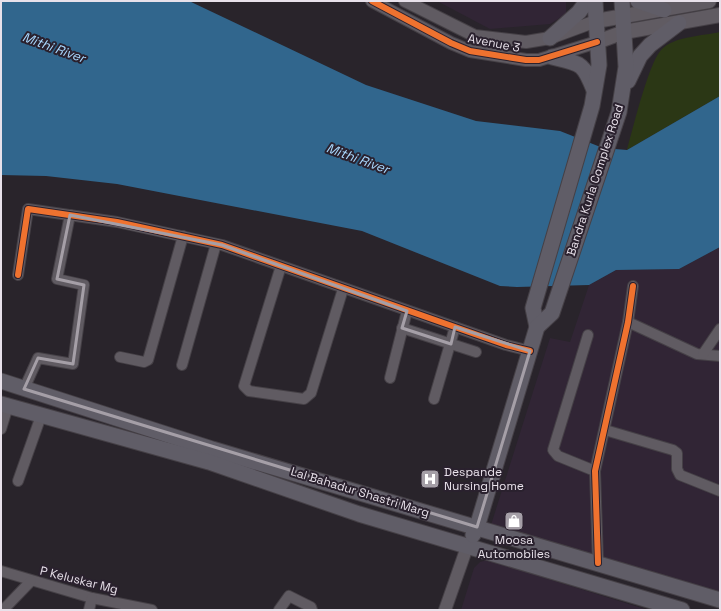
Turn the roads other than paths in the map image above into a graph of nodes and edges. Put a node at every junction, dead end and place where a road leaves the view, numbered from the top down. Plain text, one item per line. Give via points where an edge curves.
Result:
1 (372, 1) edge
2 (405, 1) edge
3 (587, 1) edge
4 (595, 1) edge
5 (622, 1) edge
6 (638, 1) edge
7 (709, 1) edge
8 (664, 10) junction
9 (720, 15) edge
10 (623, 17) junction
11 (596, 21) junction
12 (679, 23) junction
13 (624, 32) junction
14 (550, 38) junction
15 (597, 42) junction
16 (552, 57) junction
17 (594, 90) junction
18 (622, 95) junction
19 (70, 215) junction
20 (183, 236) junction
21 (216, 244) junction
22 (281, 266) junction
23 (18, 275) dead end
24 (634, 286) dead end
25 (343, 288) junction
26 (407, 310) junction
27 (628, 322) junction
28 (455, 327) junction
29 (537, 327) junction
30 (402, 328) junction
31 (720, 329) edge
32 (588, 335) dead end
33 (451, 344) junction
34 (530, 351) junction
35 (476, 352) dead end
36 (703, 354) junction
37 (720, 356) edge
38 (120, 357) dead end
39 (182, 366) dead end
40 (390, 378) dead end
41 (1, 382) edge
42 (28, 390) junction
43 (434, 399) dead end
44 (4, 405) edge
45 (34, 414) junction
46 (1, 430) edge
47 (605, 430) junction
48 (210, 456) junction
49 (595, 471) junction
50 (18, 480) dead end
51 (720, 490) edge
52 (365, 494) junction
53 (359, 514) junction
54 (477, 527) junction
55 (467, 547) junction
56 (598, 563) junction
57 (1, 571) edge
58 (31, 580) junction
59 (92, 598) junction
60 (720, 600) edge
61 (137, 608) edge
62 (3, 610) edge
63 (89, 610) edge
64 (152, 610) edge
65 (280, 610) edge
66 (312, 610) edge
67 (445, 610) edge
68 (682, 610) edge

1 - 16 street, Avenue 3 via 470,51 526,60
2 - 14 street, Avenue 3 via 475,36 526,42
3 - 14 main road via 579,12
4 - 11 main road, Bandra Kurla Complex Road
5 - 10 main road, Bandra Kurla Complex Road
6 - 8 main road
7 - 8 main road
8 - 10 main road
9 - 12 main road
10 - 11 main road
10 - 13 main road, Bandra Kurla Complex Road
11 - 14 street, Avenue 3
11 - 15 main road, Bandra Kurla Complex Road
12 - 13 main road
12 - 18 main road via 640,56
13 - 15 main road
13 - 18 main road, Bandra Kurla Complex Road via 626,66
15 - 16 street, Avenue 3
15 - 17 main road, Bandra Kurla Complex Road via 599,65
16 - 17 main road via 581,66 587,72
17 - 29 main road, Bandra Kurla Complex Road via 533,308
18 - 29 main road, Bandra Kurla Complex Road via 612,134 552,313
19 - 20 street
19 - 23 street via 28,209
19 - 42 street via 57,279 84,285 73,364 38,358
20 - 21 street
20 - 38 street via 148,360 144,362
21 - 22 street
21 - 39 street
22 - 25 street
22 - 25 street via 244,386 249,391 304,399 311,393
24 - 27 street
25 - 26 street
26 - 28 street
26 - 30 street
27 - 36 street via 697,354
27 - 47 street
28 - 33 street
28 - 34 street
29 - 34 main road, Bandra Kurla Complex Road
30 - 33 street
30 - 40 street
31 - 36 street
32 - 49 street via 553,450 558,456
33 - 35 street
33 - 43 street
34 - 54 main road, Bandra Kurla Complex Road
36 - 37 street
41 - 42 main road, Lal Bahadur Shastri Marg
42 - 45 main road
42 - 48 main road, Lal Bahadur Shastri Marg
44 - 45 main road, Lal Bahadur Shastri Marg
44 - 46 street
45 - 48 main road, Lal Bahadur Shastri Marg
45 - 50 street
47 - 49 street
47 - 51 street via 673,450 677,453 677,469 680,474
48 - 52 main road, Lal Bahadur Shastri Marg
48 - 53 main road, Lal Bahadur Shastri Marg
49 - 56 street
52 - 53 main road
52 - 54 main road, Lal Bahadur Shastri Marg
53 - 55 main road, Lal Bahadur Shastri Marg
54 - 55 main road, Bandra Kurla Complex Road
54 - 56 main road, Lal Bahadur Shastri Marg
55 - 67 street
55 - 68 main road, Lal Bahadur Shastri Marg
56 - 60 main road, Lal Bahadur Shastri Marg
57 - 58 street, P Keluskar Mg
58 - 59 street, P Keluskar Mg
58 - 62 street
59 - 61 street, P Keluskar Mg
59 - 63 street
61 - 64 street, P Keluskar Mg
65 - 66 street via 289,596 311,607

